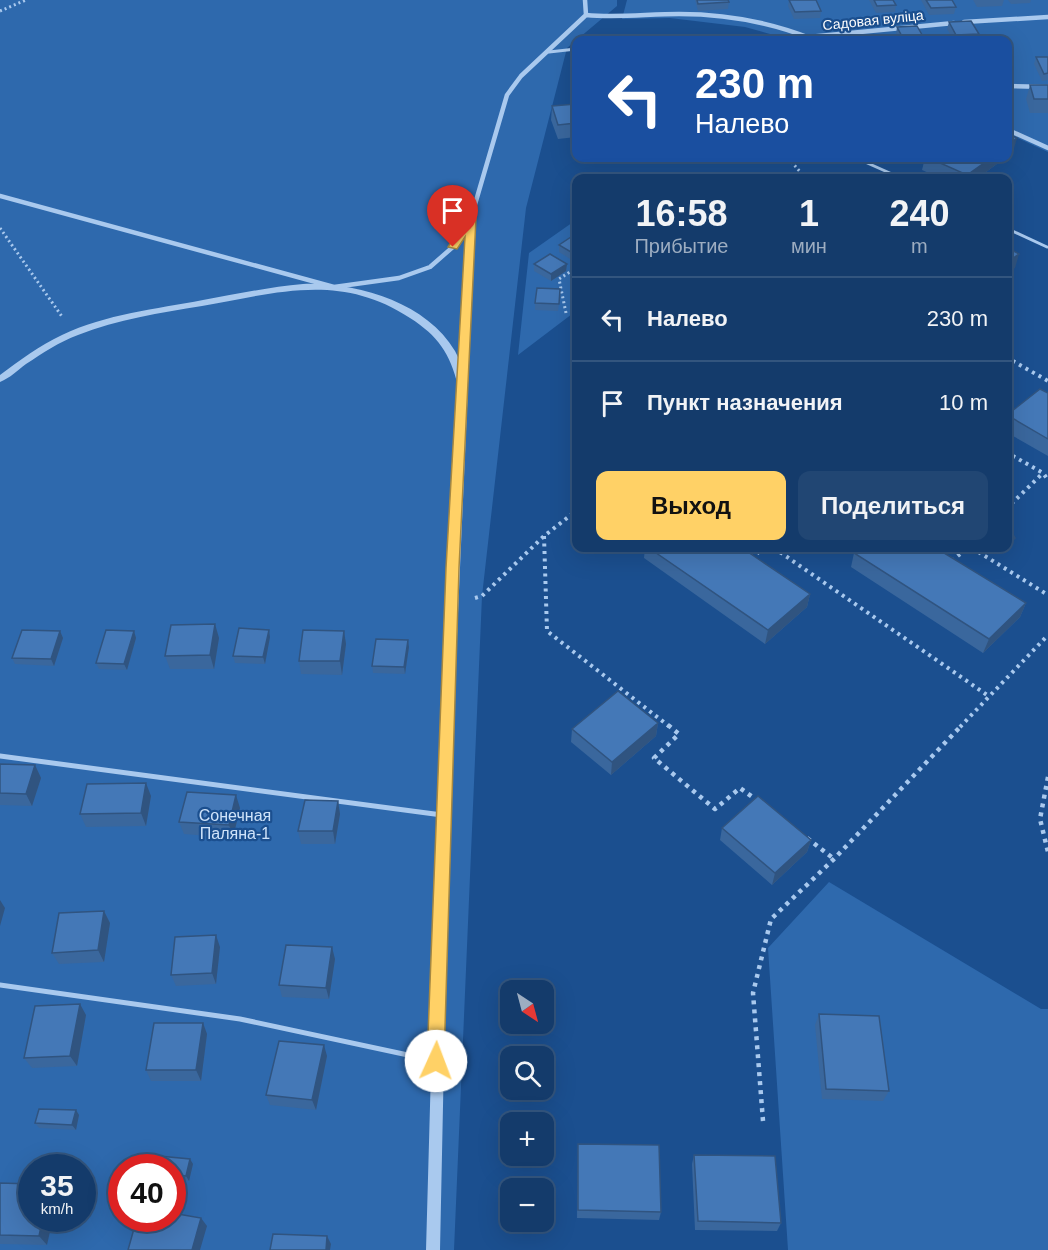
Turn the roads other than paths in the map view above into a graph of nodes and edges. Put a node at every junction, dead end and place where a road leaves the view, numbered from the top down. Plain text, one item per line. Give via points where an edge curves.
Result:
1 (585, 0) edge
2 (586, 15) junction
3 (1048, 17) edge
4 (804, 36) edge
5 (818, 36) edge
6 (572, 49) edge
7 (549, 52) junction
8 (1012, 86) edge
9 (1048, 87) edge
10 (1012, 132) edge
11 (1048, 148) edge
12 (865, 162) edge
13 (892, 174) edge
14 (0, 196) edge
15 (471, 218) junction
16 (1012, 231) edge
17 (1047, 247) edge
18 (334, 287) junction
19 (0, 379) edge
20 (464, 386) junction
21 (0, 756) edge
22 (444, 815) junction
23 (0, 985) edge
24 (436, 1061) junction
25 (433, 1250) edge

1 - 2 street
2 - 4 street via 667,13 735,20
2 - 7 street
3 - 5 street, Садовая вуліца
6 - 7 lane
7 - 15 street via 520,76 507,95
8 - 9 street
10 - 11 street
12 - 13 lane
14 - 18 street
15 - 18 street via 453,247 435,264 386,282
15 - 20 street
16 - 17 lane
18 - 19 street via 268,291 144,313 74,333 46,346
18 - 20 street via 399,307 424,323 444,341
20 - 22 street
21 - 22 lane
22 - 24 street
23 - 24 lane via 240,1019
24 - 25 street

